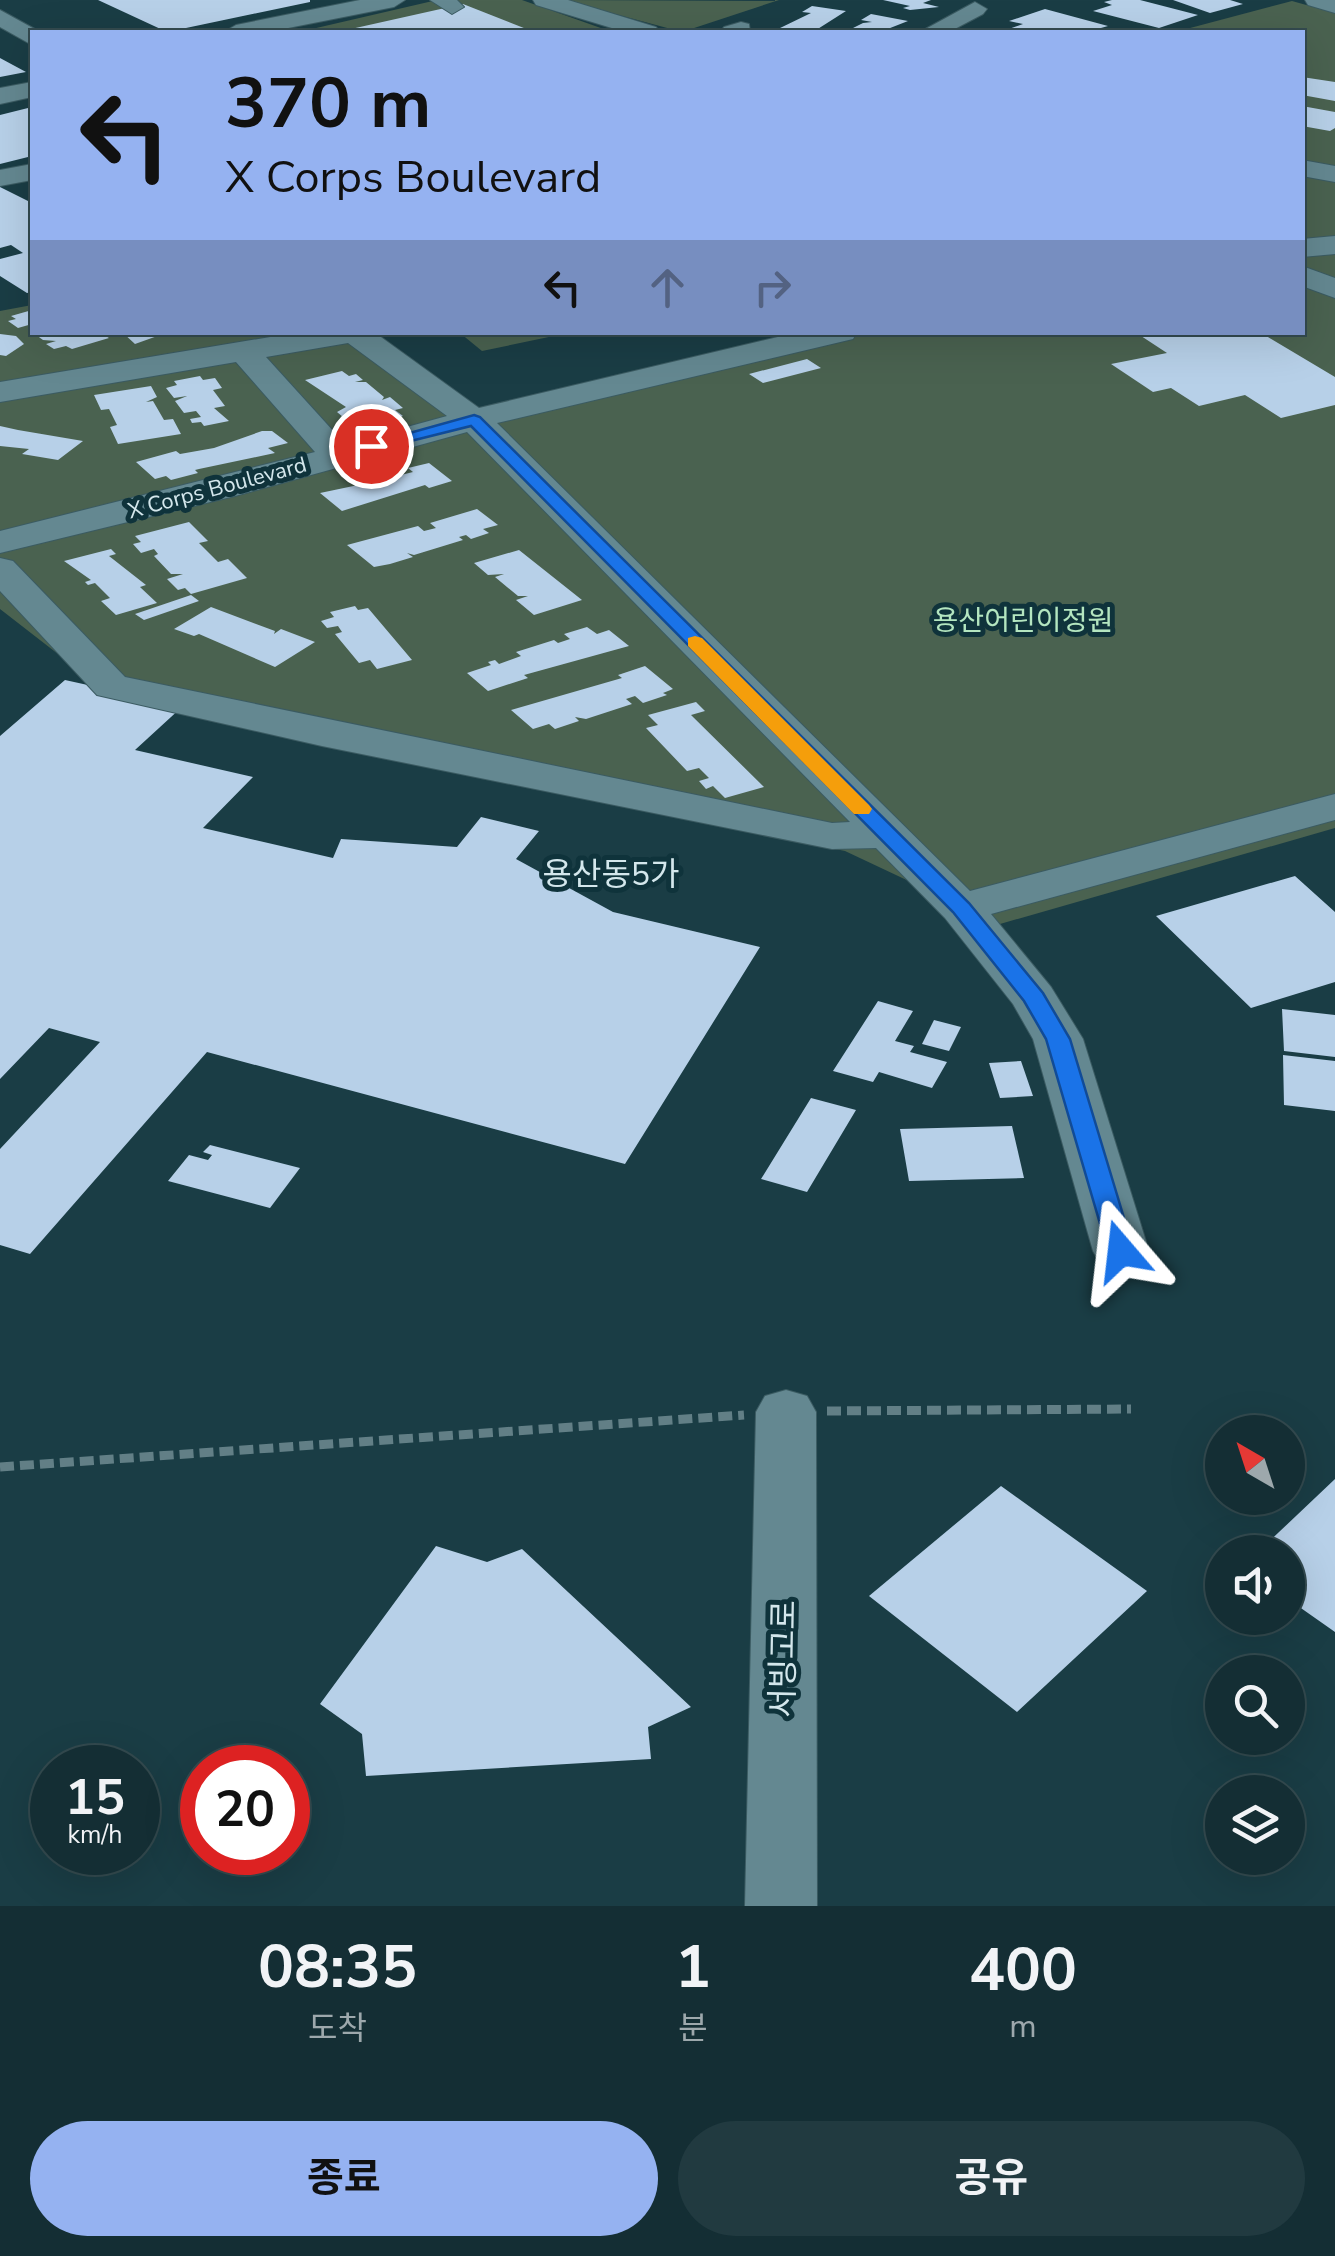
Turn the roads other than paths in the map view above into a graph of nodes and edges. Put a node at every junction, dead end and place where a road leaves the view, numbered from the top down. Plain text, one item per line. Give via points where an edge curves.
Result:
1 (394, 0) edge
2 (544, 0) edge
3 (1316, 0) edge
4 (1335, 6) edge
5 (975, 10) dead end
6 (0, 17) edge
7 (246, 30) edge
8 (642, 30) edge
9 (936, 30) edge
10 (30, 37) edge
11 (30, 90) edge
12 (0, 96) edge
13 (1305, 169) edge
14 (30, 172) edge
15 (1335, 174) edge
16 (0, 178) edge
17 (1335, 245) edge
18 (1305, 248) edge
19 (1305, 276) edge
20 (1335, 289) edge
21 (342, 335) edge
22 (356, 335) edge
23 (829, 335) edge
24 (244, 352) junction
25 (0, 392) edge
26 (474, 420) junction
27 (336, 454) junction
28 (0, 542) edge
29 (0, 569) edge
30 (1335, 808) edge
31 (886, 834) junction
32 (961, 908) junction
33 (1121, 1251) dead end
34 (786, 1412) road end
35 (780, 1906) edge

1 - 7 street
2 - 8 street
3 - 4 street
5 - 9 street
6 - 10 street
11 - 12 street
13 - 15 street
14 - 16 street
17 - 18 street
19 - 20 street
21 - 24 street
22 - 26 street
23 - 26 street, X Corps Boulevard
24 - 25 street
24 - 27 street
26 - 27 street, X Corps Boulevard
26 - 31 street
27 - 28 street, X Corps Boulevard
29 - 31 street via 111,686 832,836
30 - 32 street
31 - 32 street
32 - 33 street via 1034,998 1058,1039
34 - 35 street, 서빙고로

